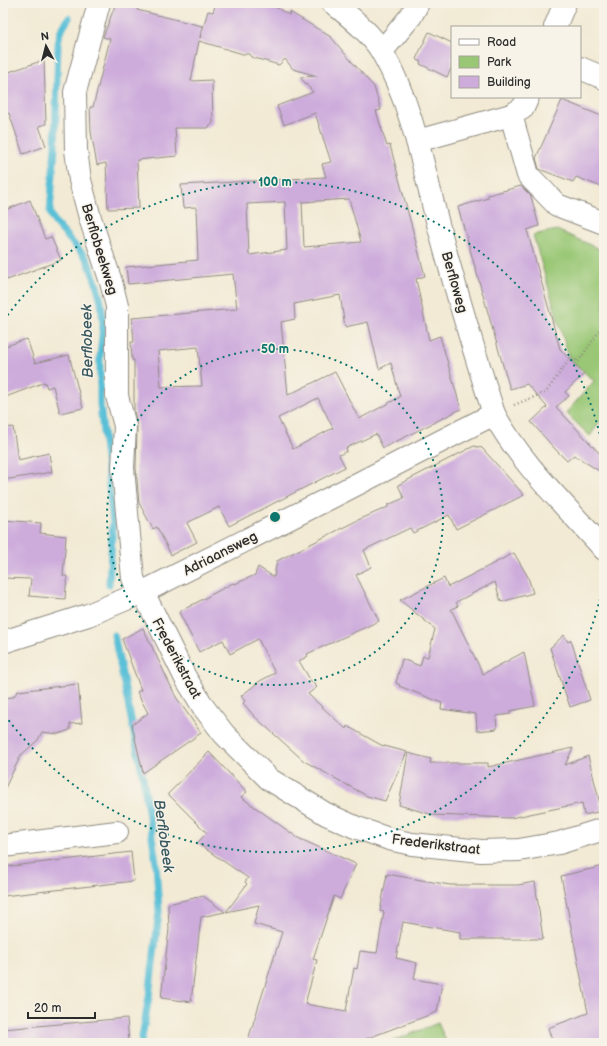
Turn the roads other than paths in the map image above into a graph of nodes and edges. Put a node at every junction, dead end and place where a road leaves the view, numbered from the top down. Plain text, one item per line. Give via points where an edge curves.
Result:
1 (99, 3) edge
2 (333, 3) edge
3 (418, 3) edge
4 (565, 3) edge
5 (555, 26) edge
6 (382, 50) junction
7 (581, 68) edge
8 (604, 78) edge
9 (528, 98) edge
10 (511, 115) junction
11 (417, 141) junction
12 (604, 223) edge
13 (494, 414) junction
14 (604, 549) edge
15 (141, 592) junction
16 (3, 642) edge
17 (604, 830) edge
18 (117, 832) dead end
19 (3, 846) edge

1 - 15 street, Berflobeekweg via 74,92 76,150 80,180 117,306 117,396 125,426 123,468 133,578
2 - 6 street, Berfloweg
3 - 6 street via 411,16
4 - 5 street
6 - 11 street, Berfloweg via 401,88
7 - 8 street
9 - 10 street via 523,108
10 - 11 street
10 - 12 street via 528,175 556,205
11 - 13 street, Berfloweg via 445,249
13 - 14 street, Berfloweg via 504,434 528,464
13 - 15 street, Adriaansweg
15 - 16 street, Adriaansweg via 88,615
15 - 17 street, Frederikstraat via 185,677 224,734 269,779 326,814 389,839 481,851 519,850 559,843
18 - 19 street

